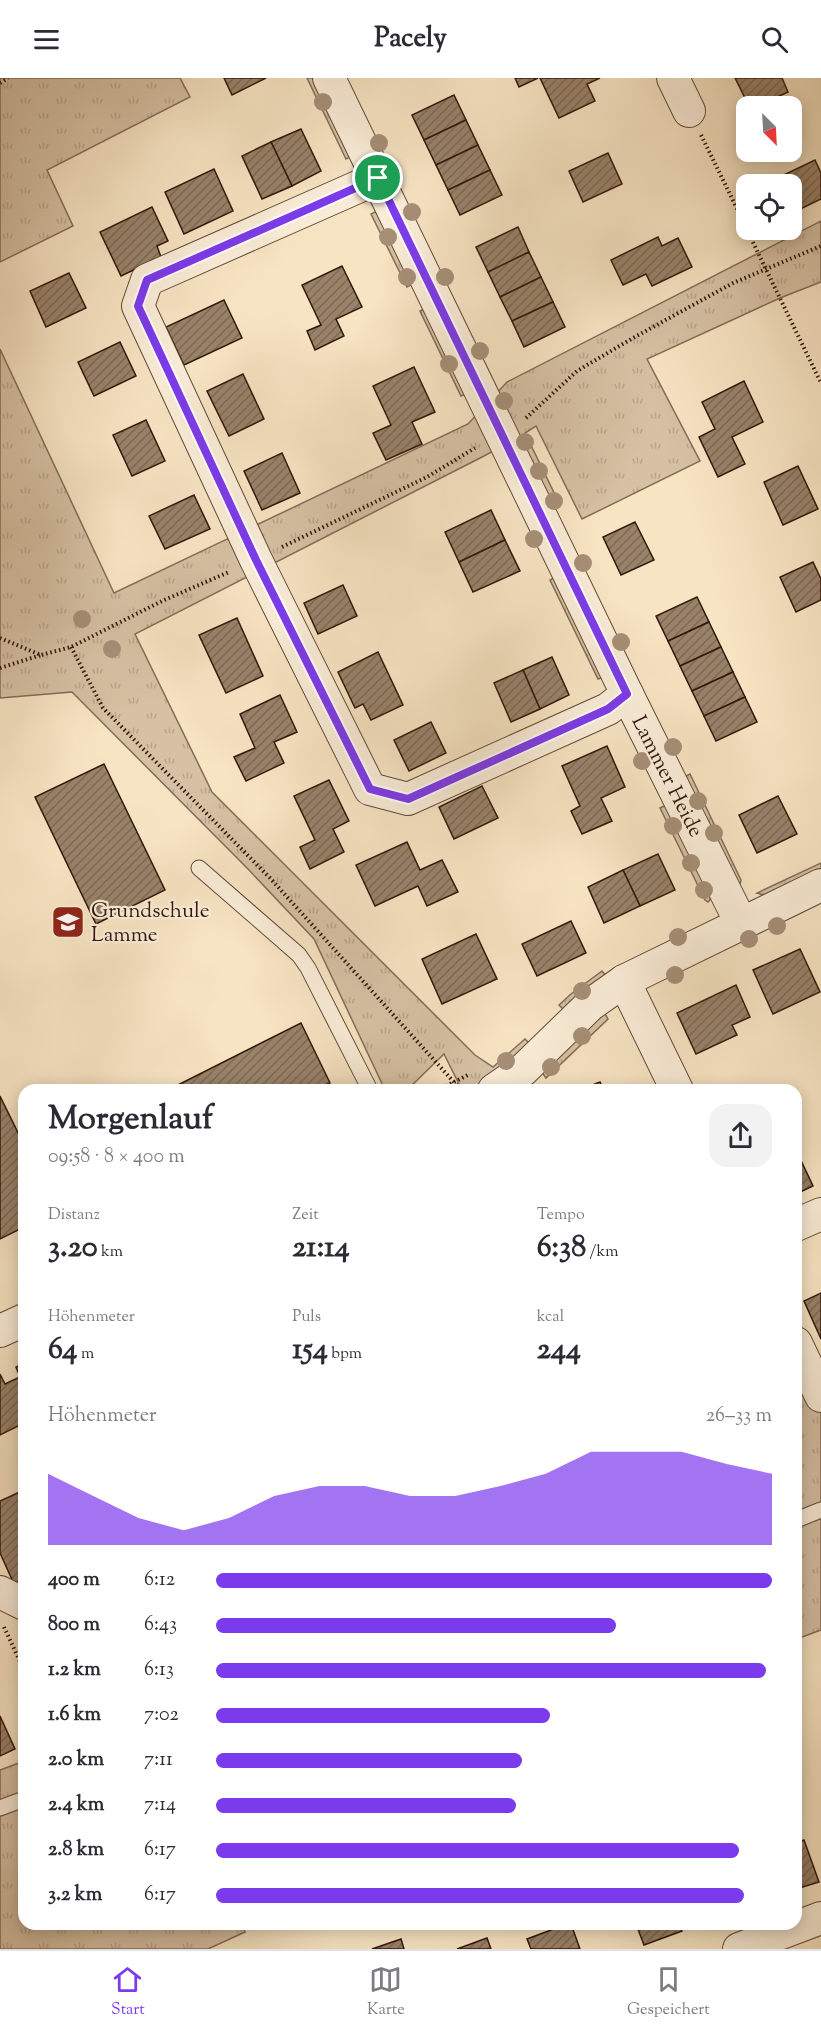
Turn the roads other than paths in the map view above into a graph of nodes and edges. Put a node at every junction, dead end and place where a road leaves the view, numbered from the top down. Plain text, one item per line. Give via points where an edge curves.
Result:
1 (329, 78) edge
2 (673, 78) edge
3 (690, 111) road end
4 (378, 178) junction
5 (627, 694) junction
6 (199, 868) dead end
7 (821, 885) edge
8 (741, 923) junction
9 (624, 981) junction
10 (367, 1084) edge
11 (503, 1084) edge
12 (673, 1084) edge
13 (821, 1214) edge
14 (802, 1223) edge
15 (18, 1323) edge
16 (0, 1332) edge
17 (802, 1356) edge
18 (821, 1396) edge
19 (821, 1510) edge
20 (802, 1518) edge
21 (18, 1799) edge
22 (18, 1800) edge
23 (0, 1802) edge
24 (0, 1808) edge
25 (821, 1918) edge
26 (802, 1925) edge
27 (789, 1930) edge
28 (739, 1949) edge

1 - 4 street, Lammer Heide
2 - 3 street
4 - 5 street, Lammer Heide
4 - 5 street via 147,280 138,306 256,560 370,789 408,799 608,709
5 - 8 street, Lammer Heide
6 - 10 lane via 299,954
7 - 8 street
8 - 9 street
9 - 11 street via 590,1005 523,1070
9 - 12 street
13 - 14 street
15 - 16 street
17 - 18 street
19 - 20 lane
21 - 23 lane
22 - 24 lane
25 - 26 street
27 - 28 street

